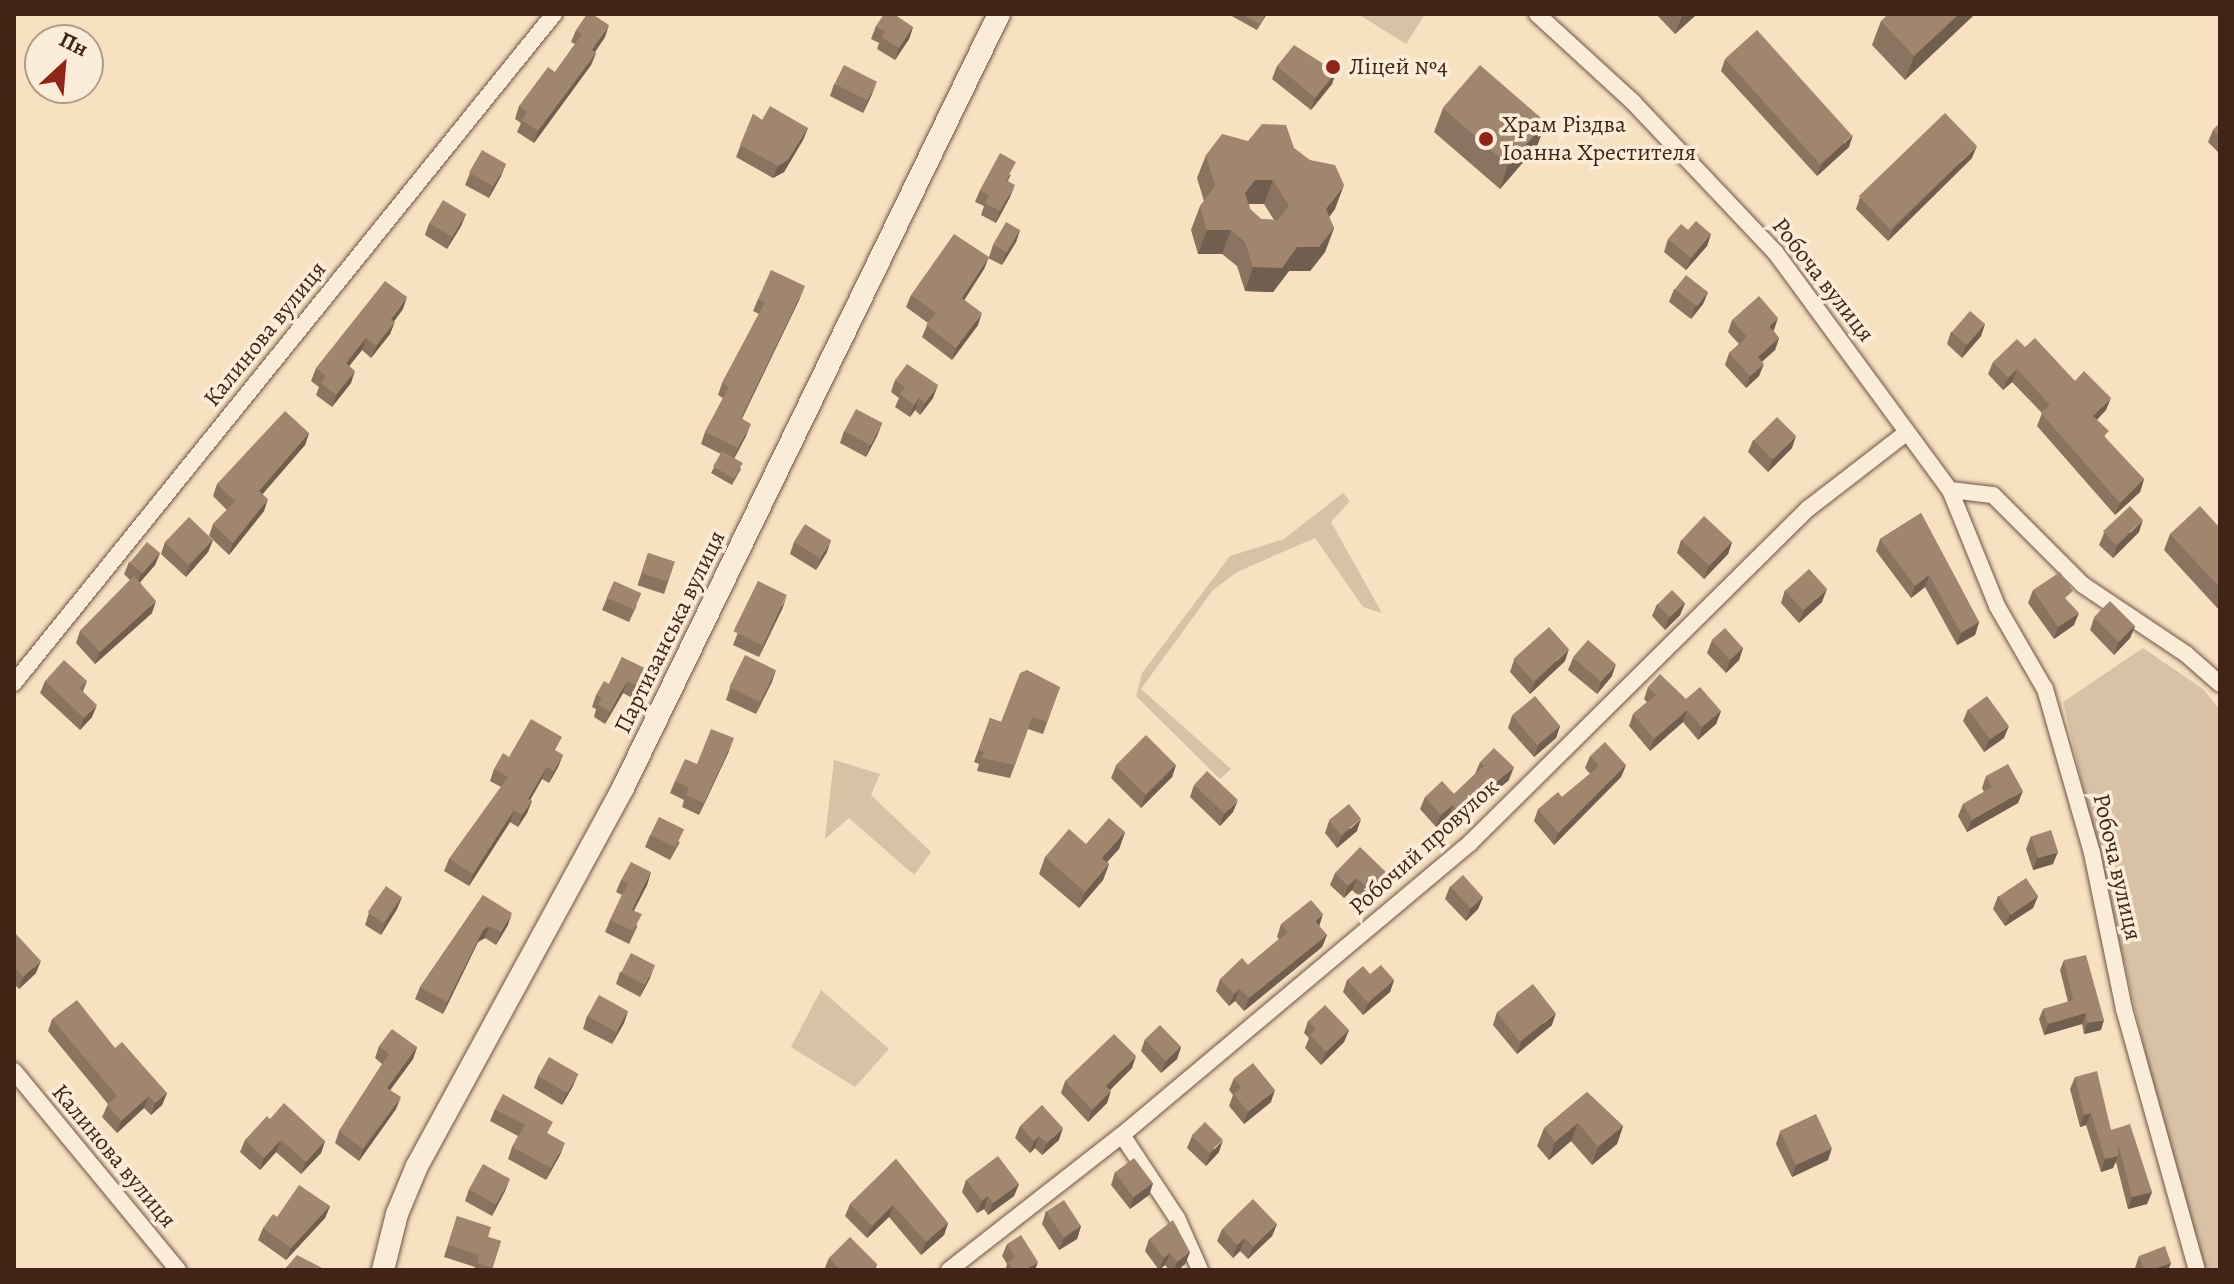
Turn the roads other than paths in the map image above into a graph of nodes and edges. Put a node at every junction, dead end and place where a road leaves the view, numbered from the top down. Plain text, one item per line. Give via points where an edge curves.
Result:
1 (554, 14) edge
2 (999, 14) edge
3 (1537, 14) edge
4 (1906, 433) junction
5 (1950, 490) junction
6 (14, 683) edge
7 (2220, 684) edge
8 (14, 1071) edge
9 (1122, 1135) junction
10 (178, 1270) edge
11 (383, 1270) edge
12 (949, 1270) edge
13 (1200, 1270) edge
14 (2197, 1270) edge

1 - 6 street, Калинова вулиця
2 - 11 main road, Партизанська вулиця via 623,788 417,1166 397,1214
3 - 4 street, Робоча вулиця via 1633,102 1775,252
4 - 5 street, Робоча вулиця
4 - 9 street, Робочий провулок via 1809,508 1470,843
5 - 7 street via 1993,495 2083,585 2186,654
5 - 14 street, Робоча вулиця via 1997,606 2045,689 2092,853 2124,1009
8 - 10 street, Калинова вулиця
9 - 12 street, Робочий провулок
9 - 13 street via 1177,1218

